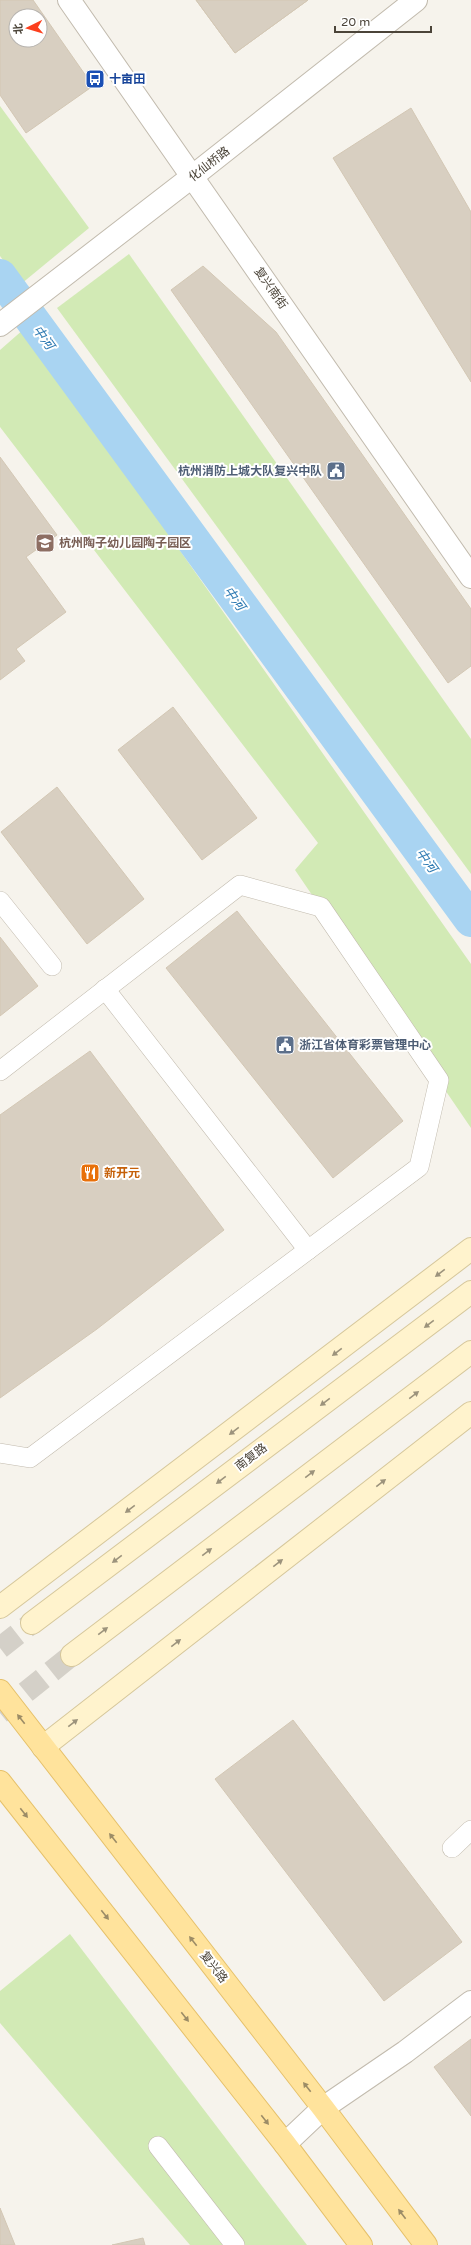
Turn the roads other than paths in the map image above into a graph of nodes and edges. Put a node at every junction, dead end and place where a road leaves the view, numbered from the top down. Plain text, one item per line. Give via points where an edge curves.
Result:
1 (69, 0) edge
2 (416, 0) edge
3 (193, 176) junction
4 (3, 323) edge
5 (471, 577) edge
6 (0, 900) edge
7 (52, 966) dead end
8 (106, 989) junction
9 (0, 1071) edge
10 (471, 1249) edge
11 (308, 1250) junction
12 (471, 1292) edge
13 (471, 1352) edge
14 (471, 1413) edge
15 (0, 1453) edge
16 (0, 1608) edge
17 (32, 1623) tunnel mouth
18 (72, 1655) tunnel mouth
19 (0, 1691) edge
20 (43, 1747) junction
21 (0, 1782) edge
22 (471, 1830) edge
23 (452, 1848) dead end
24 (471, 2002) edge
25 (323, 2108) junction
26 (285, 2144) junction
27 (158, 2146) dead end
28 (235, 2245) edge
29 (361, 2245) edge
30 (426, 2245) edge

1 - 3 street, 复兴南街
2 - 3 street, 化仙桥路
3 - 4 street, 化仙桥路
3 - 5 street, 复兴南街
6 - 7 lane
8 - 9 lane
8 - 11 lane
8 - 11 lane via 240,885 321,907 439,1080 419,1168
10 -> 16 main road
11 - 15 lane via 30,1458
12 -> 17 main road, 南复路
18 -> 13 main road
20 -> 14 main road
20 -> 19 main road, 复兴路
25 -> 20 main road, 复兴路
21 -> 26 main road
22 - 23 lane
24 - 25 street via 405,2052
25 - 26 street
30 -> 25 main road, 复兴路
26 - 29 main road
27 - 28 lane

